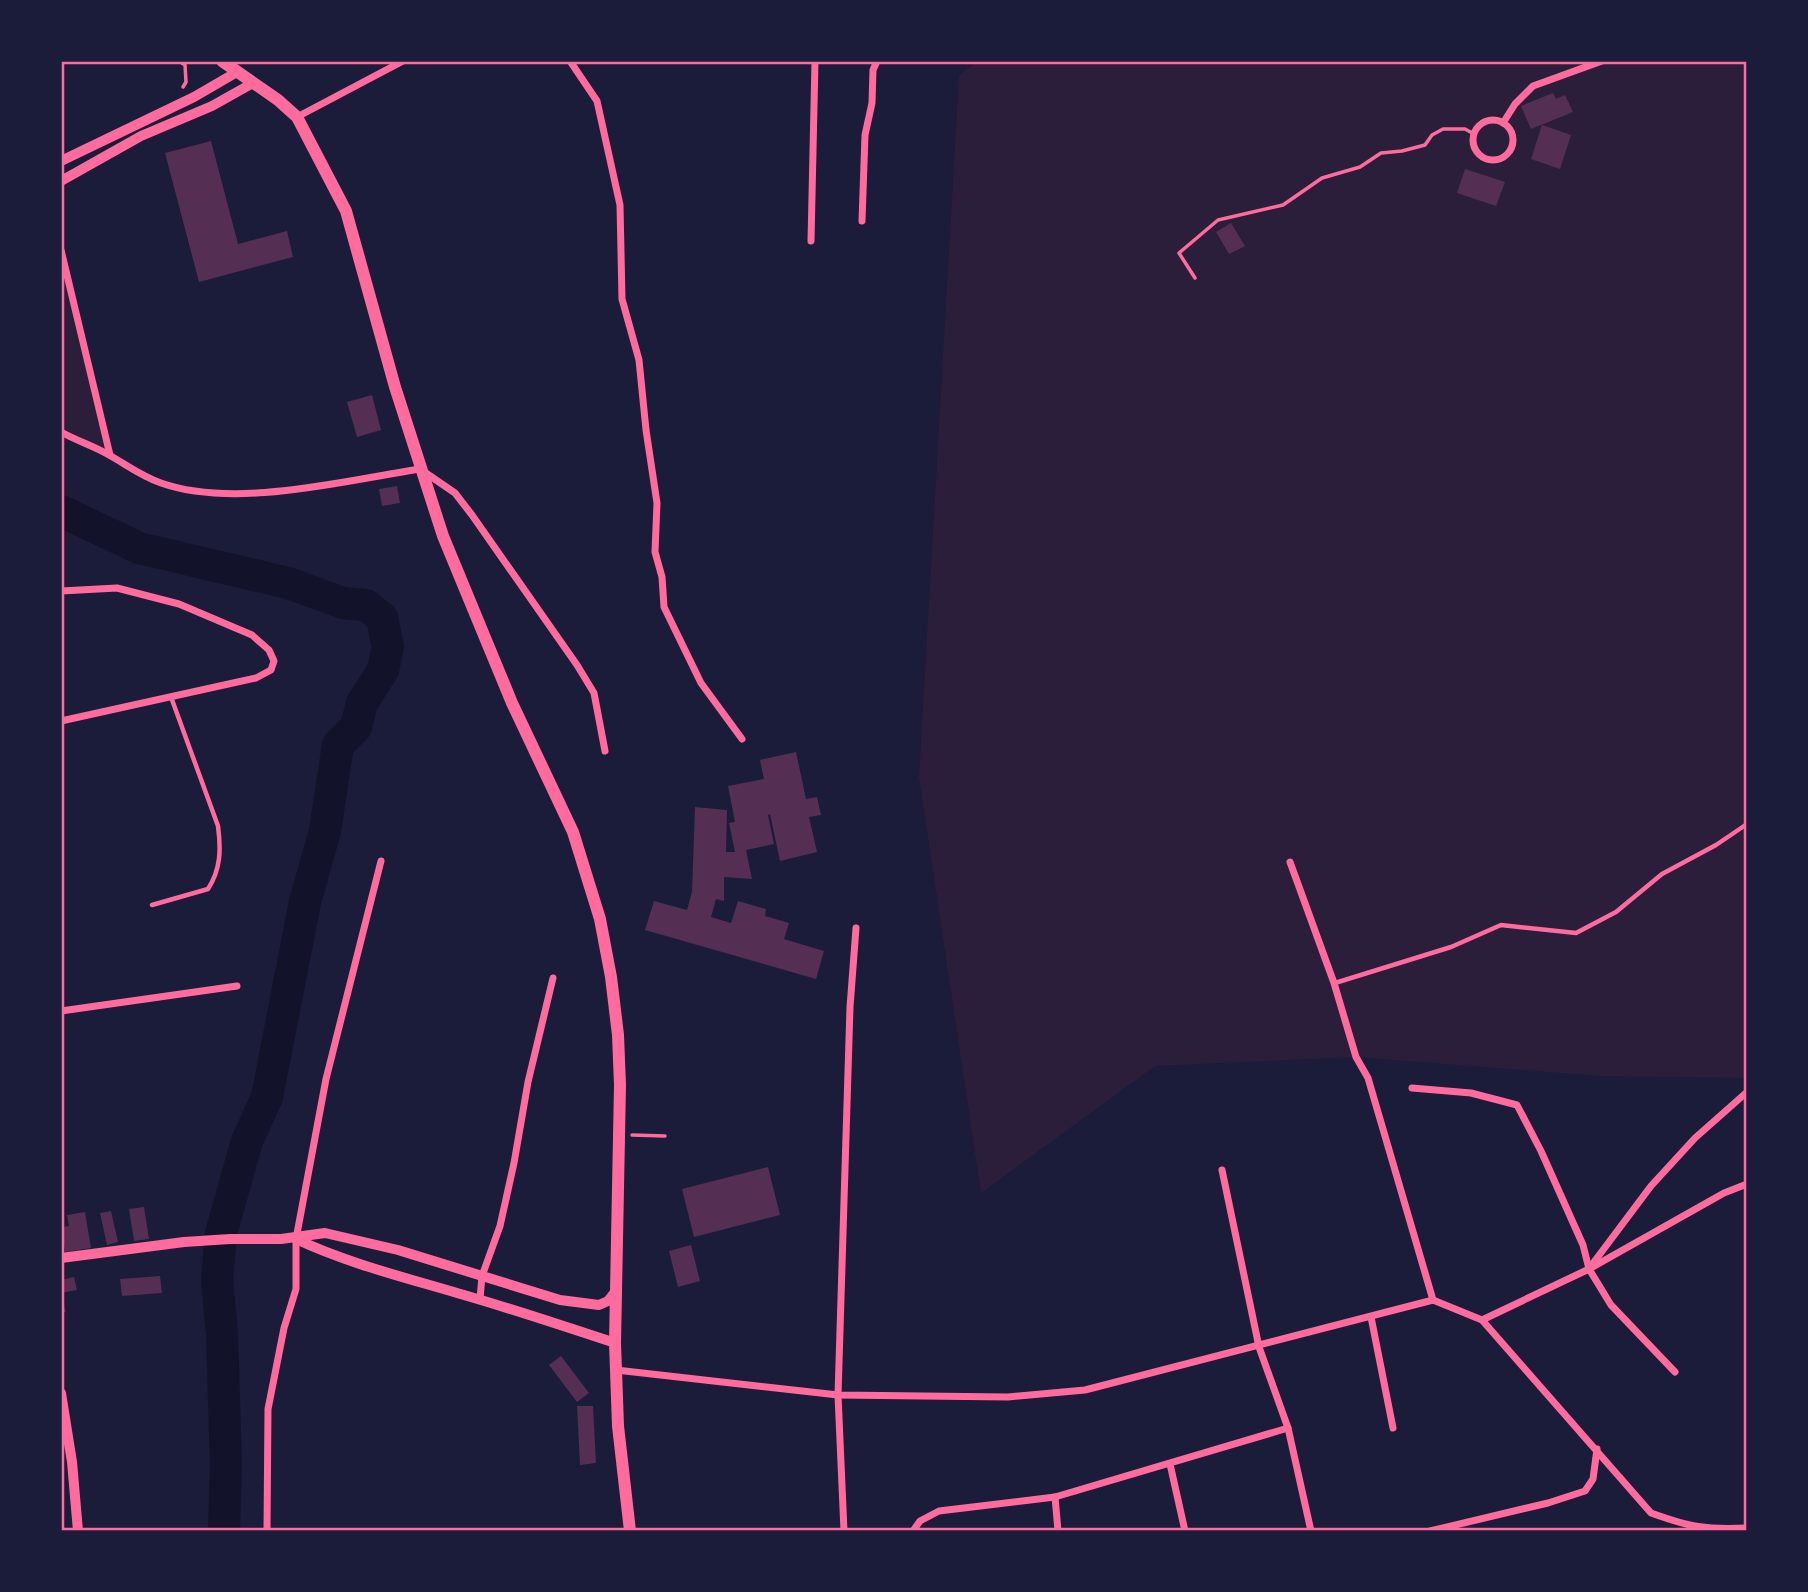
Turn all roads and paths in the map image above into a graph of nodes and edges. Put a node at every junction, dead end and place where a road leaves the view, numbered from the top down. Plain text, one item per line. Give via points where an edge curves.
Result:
1 (222, 61) edge
2 (403, 61) edge
3 (570, 61) edge
4 (815, 61) edge
5 (877, 61) edge
6 (1602, 61) edge
7 (237, 72) junction
8 (253, 83) junction
9 (297, 117) junction
10 (1503, 123) junction
11 (1474, 134) junction
12 (61, 161) edge
13 (61, 181) edge
14 (862, 220) dead end
15 (811, 241) dead end
16 (61, 250) edge
17 (1195, 278) dead end
18 (61, 432) edge
19 (110, 455) junction
20 (420, 470) junction
21 (61, 591) edge
22 (171, 696) junction
23 (61, 721) edge
24 (742, 739) dead end
25 (605, 751) dead end
26 (1747, 824) edge
27 (381, 861) dead end
28 (1290, 862) dead end
29 (152, 905) dead end
30 (856, 928) dead end
31 (553, 978) dead end
32 (1334, 983) junction
33 (237, 986) dead end
34 (61, 1011) edge
35 (1412, 1088) dead end
36 (1747, 1092) edge
37 (630, 1135) dead end
38 (665, 1136) dead end
39 (1222, 1170) dead end
40 (1747, 1184) edge
41 (296, 1239) junction
42 (61, 1258) edge
43 (1589, 1269) junction
44 (482, 1276) junction
45 (615, 1292) junction
46 (480, 1299) junction
47 (1433, 1300) junction
48 (1371, 1317) junction
49 (1482, 1320) junction
50 (615, 1343) junction
51 (1259, 1347) junction
52 (616, 1370) junction
53 (1675, 1372) dead end
54 (61, 1393) edge
55 (838, 1395) junction
56 (1288, 1428) junction
57 (1394, 1428) dead end
58 (1597, 1450) junction
59 (1170, 1464) junction
60 (1055, 1497) junction
61 (1747, 1528) edge
62 (78, 1531) edge
63 (267, 1531) edge
64 (630, 1531) edge
65 (844, 1531) edge
66 (913, 1531) edge
67 (1058, 1531) edge
68 (1185, 1531) edge
69 (1311, 1531) edge
70 (1430, 1531) edge

1 - 7 main road
2 - 9 street
3 - 24 street via 597,101 620,205 622,299 639,360 657,503 655,552 664,607 701,683
4 - 15 street
5 - 14 street via 865,135
6 - 10 street via 1532,86
7 - 8 main road
7 - 12 street
8 - 9 main road
8 - 13 street via 141,136
9 - 20 main road via 346,211
10 - 11 street via 1489,121
10 - 11 street via 1511,131 1513,144 1502,159 1482,157 1474,147
11 - 17 path via 1465,129 1443,130 1425,145 1381,153 1360,167 1322,178 1283,205 1218,220 1179,253
16 - 19 street
18 - 19 street
19 - 20 street via 163,484 211,494 285,490
20 - 25 street via 455,494 472,515 577,665 594,693
20 - 45 main road via 512,703 573,832 600,919 620,1060
21 - 22 street via 117,588 179,604 252,635 274,660 271,670 256,678
22 - 23 street
22 - 29 lane via 218,826 221,848 217,876 208,889
26 - 32 lane via 1662,874 1616,912 1576,933 1501,925 1451,947
27 - 41 street via 326,1079
28 - 32 street
30 - 55 street
31 - 44 street via 499,1226
32 - 47 street via 1356,1058 1368,1079
33 - 34 street
35 - 43 street via 1471,1093 1517,1105 1583,1245
36 - 43 street via 1695,1138 1651,1186
37 - 38 path
39 - 51 street
40 - 43 street
41 - 42 street via 184,1242
41 - 44 street via 325,1233 351,1238
41 - 46 street via 350,1261
41 - 63 street via 296,1289 268,1409
43 - 49 street
43 - 53 street via 1611,1305
44 - 45 street via 589,1306 608,1301
44 - 46 street
45 - 50 main road
46 - 50 street
47 - 48 street
47 - 49 street
48 - 51 street
48 - 57 street
49 - 58 street
50 - 52 main road
51 - 55 street via 1085,1390 1008,1397
51 - 56 street
52 - 55 street
52 - 64 main road
54 - 62 street
55 - 65 street
56 - 59 street
56 - 69 street
58 - 61 street via 1651,1513 1710,1530
58 - 70 street via 1593,1479 1584,1491
59 - 60 street
59 - 68 street
60 - 66 street via 939,1511 920,1521
60 - 67 street

